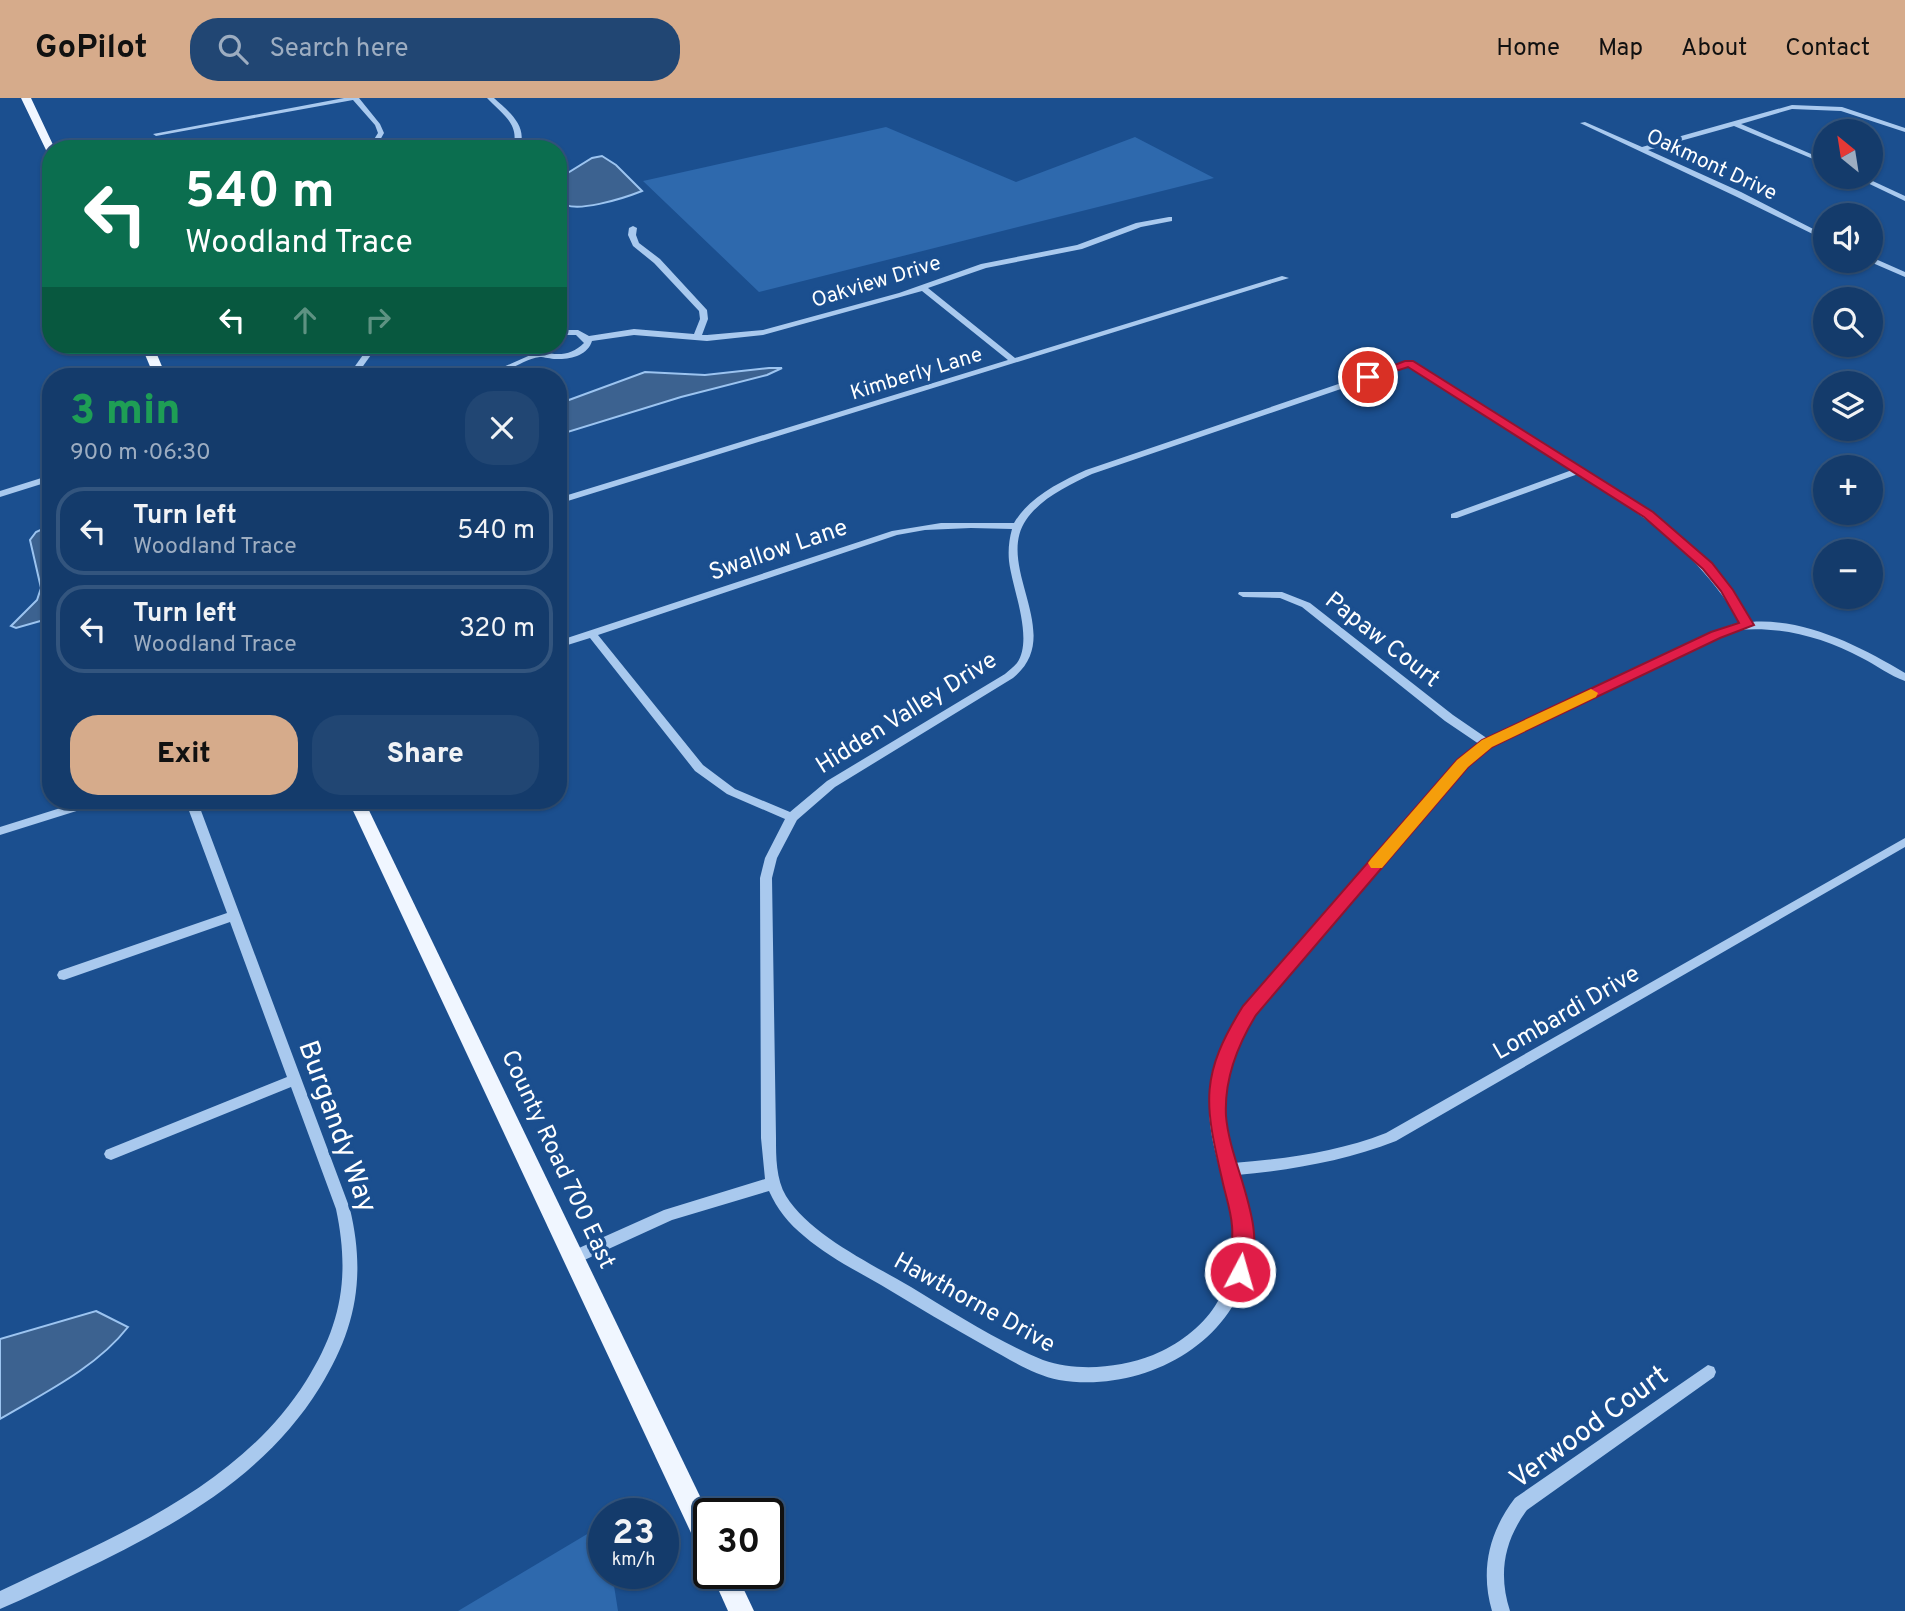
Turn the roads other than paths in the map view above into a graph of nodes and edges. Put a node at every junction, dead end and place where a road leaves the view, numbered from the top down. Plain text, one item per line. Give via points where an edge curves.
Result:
1 (26, 98) edge
2 (355, 98) edge
3 (490, 98) edge
4 (1583, 123) dead end
5 (1734, 123) junction
6 (1905, 130) edge
7 (156, 134) dead end
8 (46, 140) edge
9 (377, 140) edge
10 (520, 140) edge
11 (1641, 150) junction
12 (1813, 157) edge
13 (1883, 188) edge
14 (1905, 199) edge
15 (1169, 219) dead end
16 (633, 228) dead end
17 (1813, 232) edge
18 (1905, 264) edge
19 (1883, 265) edge
20 (1892, 269) junction
21 (1905, 275) edge
22 (1285, 278) dead end
23 (923, 288) junction
24 (567, 332) edge
25 (697, 337) junction
26 (587, 339) junction
27 (529, 354) edge
28 (549, 354) edge
29 (1014, 361) junction
30 (502, 368) edge
31 (1579, 470) junction
32 (42, 481) edge
33 (0, 494) edge
34 (567, 497) edge
35 (1454, 516) dead end
36 (1017, 526) junction
37 (1243, 594) dead end
38 (1747, 625) junction
39 (592, 634) junction
40 (567, 642) edge
41 (1905, 678) edge
42 (1487, 744) junction
43 (69, 809) edge
44 (194, 809) edge
45 (360, 809) edge
46 (792, 817) junction
47 (0, 831) edge
48 (1905, 842) edge
49 (233, 916) junction
50 (64, 975) dead end
51 (294, 1080) junction
52 (111, 1154) dead end
53 (1230, 1169) junction
54 (773, 1183) junction
55 (575, 1257) junction
56 (1708, 1371) dead end
57 (693, 1509) edge
58 (731, 1589) edge
59 (0, 1600) edge
60 (741, 1611) edge
61 (1501, 1611) edge

1 - 8 main road
2 - 7 street
2 - 9 street via 380,129
3 - 10 street via 519,129
4 - 11 street, Oakmont Drive
5 - 6 street via 1792,107 1825,107 1859,113
5 - 11 street
5 - 12 street
11 - 17 street, Oakmont Drive
13 - 14 street
15 - 23 street, Oakview Drive via 1079,247 984,266
16 - 25 street via 636,244 703,310
18 - 20 street
19 - 20 street
20 - 21 street
22 - 29 street, Kimberly Lane
23 - 25 street, Oakview Drive via 763,332
23 - 29 street
24 - 26 street
25 - 26 street, Oakview Drive via 640,332
26 - 28 street via 586,348 573,355
27 - 30 street
29 - 34 street, Kimberly Lane
31 - 35 street
31 - 36 street via 1409,363 1089,472 1061,484
31 - 38 street via 1649,515 1691,549 1727,590
32 - 33 street
36 - 39 street, Swallow Lane via 964,523 895,533
36 - 46 street, Hidden Valley Drive via 1013,555 1030,646 1024,662 1009,676 831,783
37 - 42 street, Papaw Court via 1282,595 1306,605
38 - 41 street via 1817,634
38 - 42 street, Hawthorne Drive via 1716,635
39 - 40 street, Swallow Lane
39 - 46 street via 712,780 741,798
42 - 53 street, Hawthorne Drive via 1463,764 1239,1026 1224,1060 1217,1099 1217,1119
43 - 47 street
44 - 49 street, Burgandy Way
45 - 55 main road, County Road 700 East
46 - 54 street, Hidden Valley Drive via 766,877
48 - 53 street, Lombardi Drive via 1391,1137 1361,1150 1305,1163
49 - 50 street
49 - 51 street, Burgandy Way
51 - 52 street
51 - 59 street, Burgandy Way via 352,1242 352,1280 345,1317 319,1376 257,1456 212,1490 169,1517
53 - 54 street, Hawthorne Drive via 1244,1237 1240,1272 1225,1305 1201,1334 1167,1356 1128,1370 1084,1374 1041,1368 926,1305 805,1228 785,1206
54 - 55 street via 669,1215
55 - 57 main road, County Road 700 East
56 - 61 street, Verwood Court via 1521,1504 1500,1539 1496,1558
58 - 60 main road

